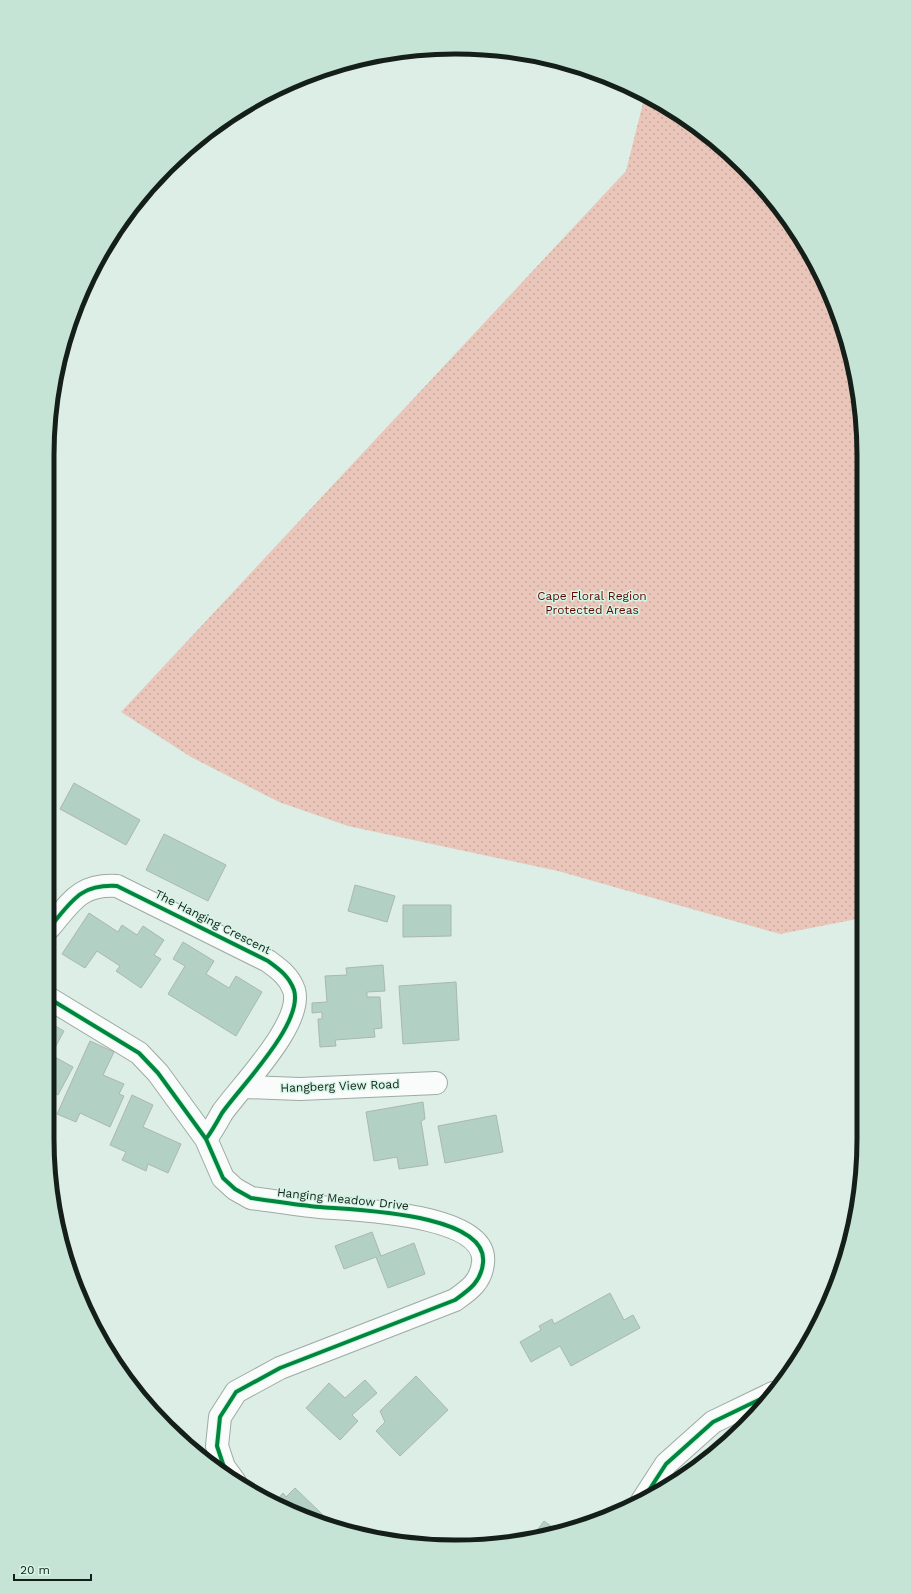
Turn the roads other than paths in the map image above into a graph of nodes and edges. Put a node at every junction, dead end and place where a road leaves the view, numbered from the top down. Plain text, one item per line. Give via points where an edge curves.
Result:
1 (54, 922) edge
2 (54, 1001) edge
3 (436, 1084) dead end
4 (244, 1087) junction
5 (206, 1139) junction
6 (759, 1400) edge
7 (224, 1466) edge
8 (649, 1490) edge

1 - 4 street, The Hanging Crescent via 84,890 102,885 117,886 268,961 287,975 294,991 293,1012 281,1035
2 - 5 street, Hanging Meadow Drive via 139,1053 158,1072
3 - 4 street, Hangberg View Road via 300,1089
4 - 5 street, The Hanging Crescent via 223,1112
5 - 7 street, Hanging Meadow Drive via 223,1178 251,1198 412,1216 464,1233 478,1243 484,1256 482,1270 474,1287 455,1300 280,1368 236,1392 220,1417 217,1446
6 - 8 street via 713,1422 666,1464

